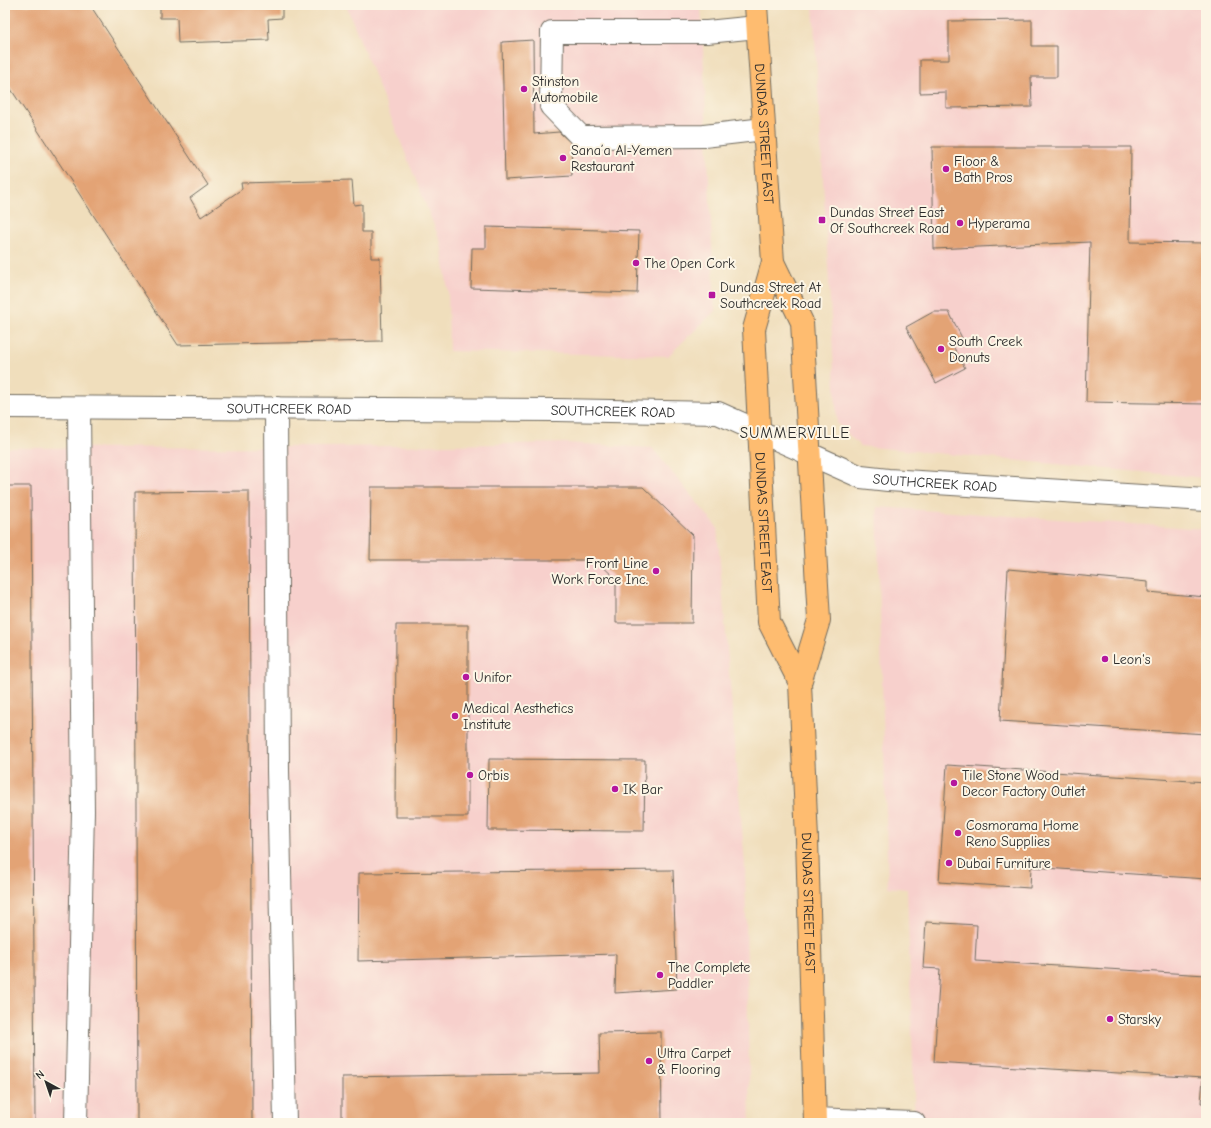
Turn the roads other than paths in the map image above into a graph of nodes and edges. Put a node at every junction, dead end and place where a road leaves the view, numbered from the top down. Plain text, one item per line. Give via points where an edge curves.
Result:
1 (756, 5) edge
2 (757, 27) junction
3 (764, 129) junction
4 (773, 262) junction
5 (5, 407) edge
6 (79, 408) junction
7 (276, 408) junction
8 (759, 431) junction
9 (810, 454) junction
10 (1206, 500) edge
11 (800, 683) junction
12 (815, 1121) edge
13 (76, 1123) edge
14 (285, 1123) edge
15 (914, 1123) edge

1 - 2 main road, DUNDAS STREET EAST
2 - 3 main road, DUNDAS STREET EAST
2 - 3 street via 707,32 552,32 551,106 581,136 704,136
3 - 4 main road, DUNDAS STREET EAST
4 - 8 main road, DUNDAS STREET EAST via 754,329
4 - 9 main road, DUNDAS STREET EAST via 802,322
5 - 6 street, SOUTHCREEK ROAD
6 - 7 street, SOUTHCREEK ROAD
6 - 13 street via 83,811
7 - 8 street, SOUTHCREEK ROAD via 718,413
7 - 14 street via 278,770
8 - 9 street, SOUTHCREEK ROAD
8 - 11 main road, DUNDAS STREET EAST via 769,622
9 - 10 street, SOUTHCREEK ROAD via 861,477
9 - 11 main road, DUNDAS STREET EAST via 819,620
11 - 12 main road, DUNDAS STREET EAST
12 - 15 street

